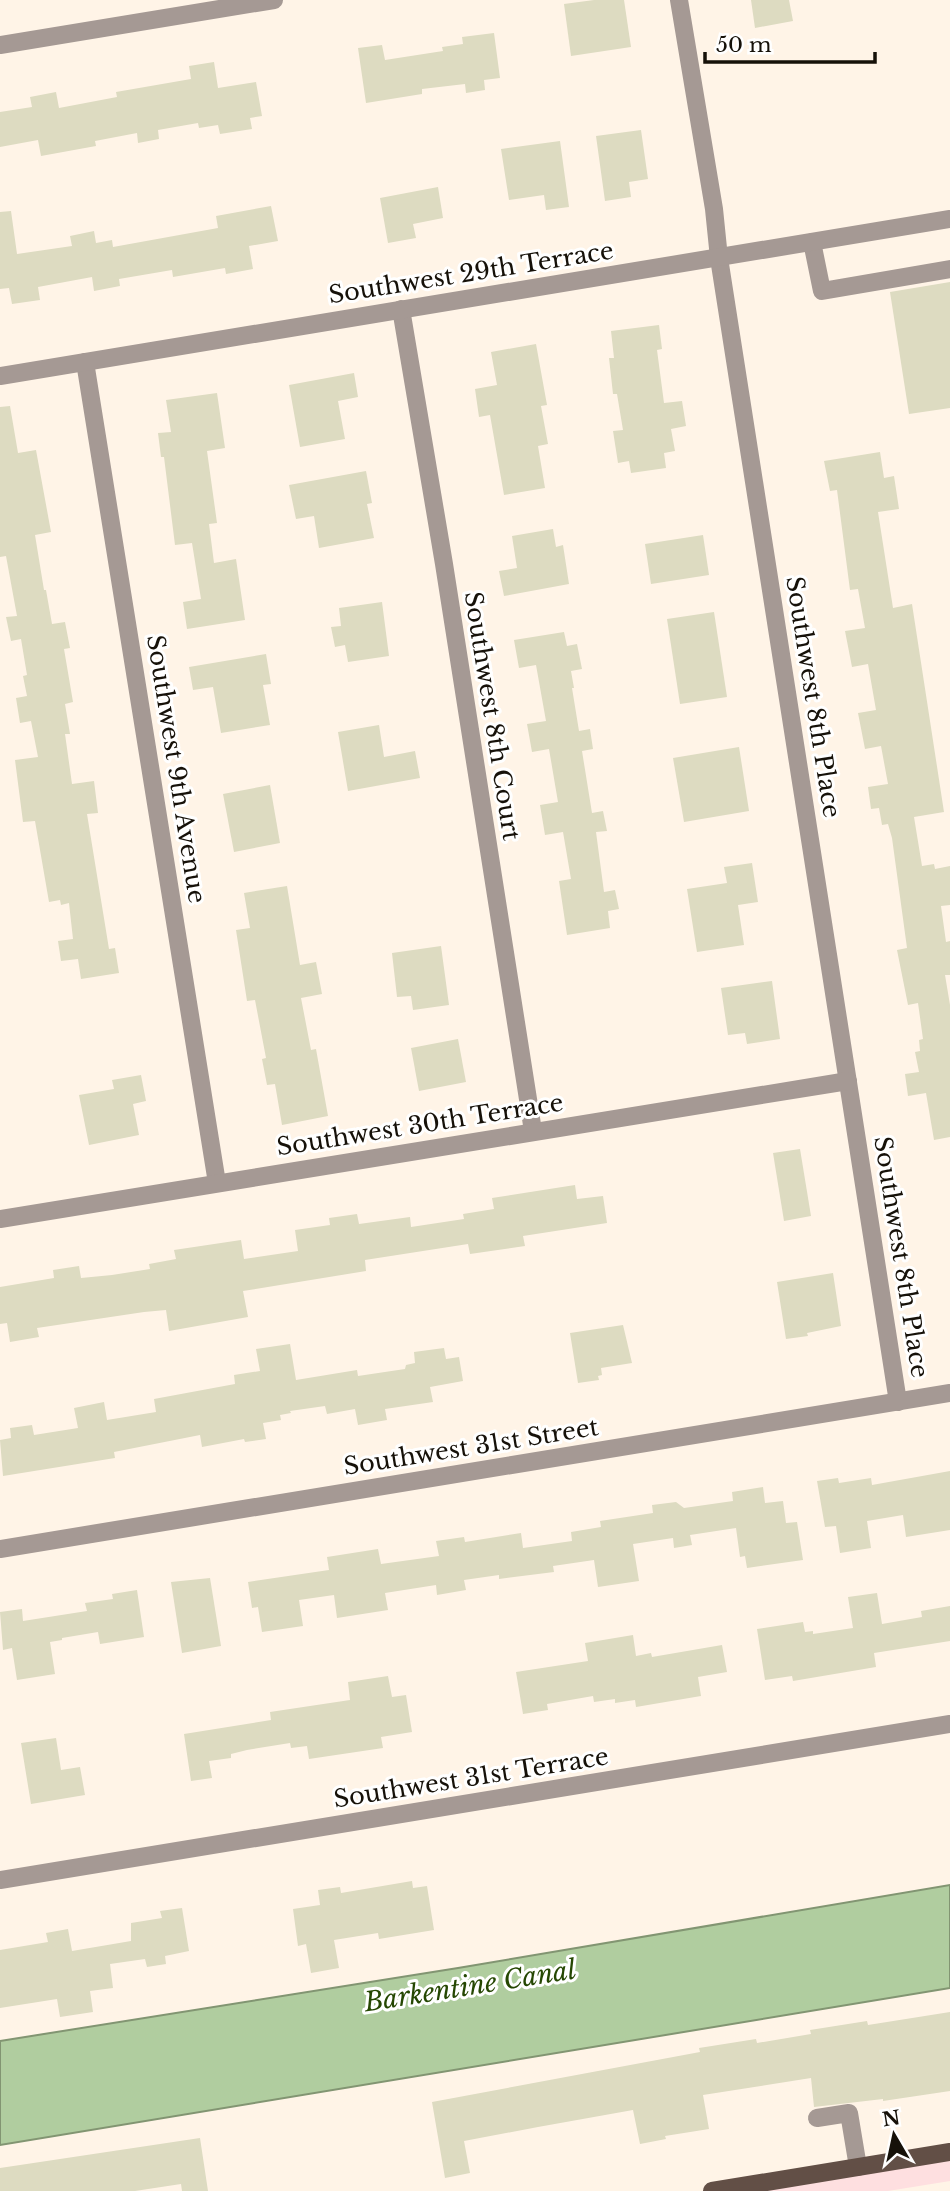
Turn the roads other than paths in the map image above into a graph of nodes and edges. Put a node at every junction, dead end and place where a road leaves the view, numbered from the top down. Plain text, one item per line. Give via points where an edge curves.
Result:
1 (274, 0) edge
2 (679, 0) edge
3 (0, 45) edge
4 (950, 219) edge
5 (812, 242) junction
6 (719, 258) junction
7 (950, 269) edge
8 (401, 309) junction
9 (85, 362) junction
10 (0, 376) edge
11 (848, 1081) junction
12 (533, 1131) junction
13 (217, 1183) junction
14 (0, 1219) edge
15 (950, 1394) edge
16 (898, 1402) junction
17 (0, 1549) edge
18 (950, 1724) edge
19 (0, 1880) edge
20 (817, 2119) dead end
21 (950, 2152) edge
22 (859, 2167) junction
23 (712, 2191) edge

1 - 3 street
2 - 6 street, Southwest 8th Place
4 - 5 street, Southwest 29th Terrace
5 - 6 street, Southwest 29th Terrace
5 - 7 street via 821,291
6 - 8 street, Southwest 29th Terrace
6 - 11 street, Southwest 8th Place
8 - 9 street, Southwest 29th Terrace
8 - 12 street, Southwest 8th Court
9 - 10 street, Southwest 29th Terrace
9 - 13 street, Southwest 9th Avenue
11 - 12 street, Southwest 30th Terrace
11 - 16 street, Southwest 8th Place
12 - 13 street, Southwest 30th Terrace
13 - 14 street, Southwest 30th Terrace
15 - 16 street, Southwest 31st Street
16 - 17 street, Southwest 31st Street
18 - 19 street, Southwest 31st Terrace
20 - 22 street via 849,2113
21 - 22 main road
22 - 23 main road

